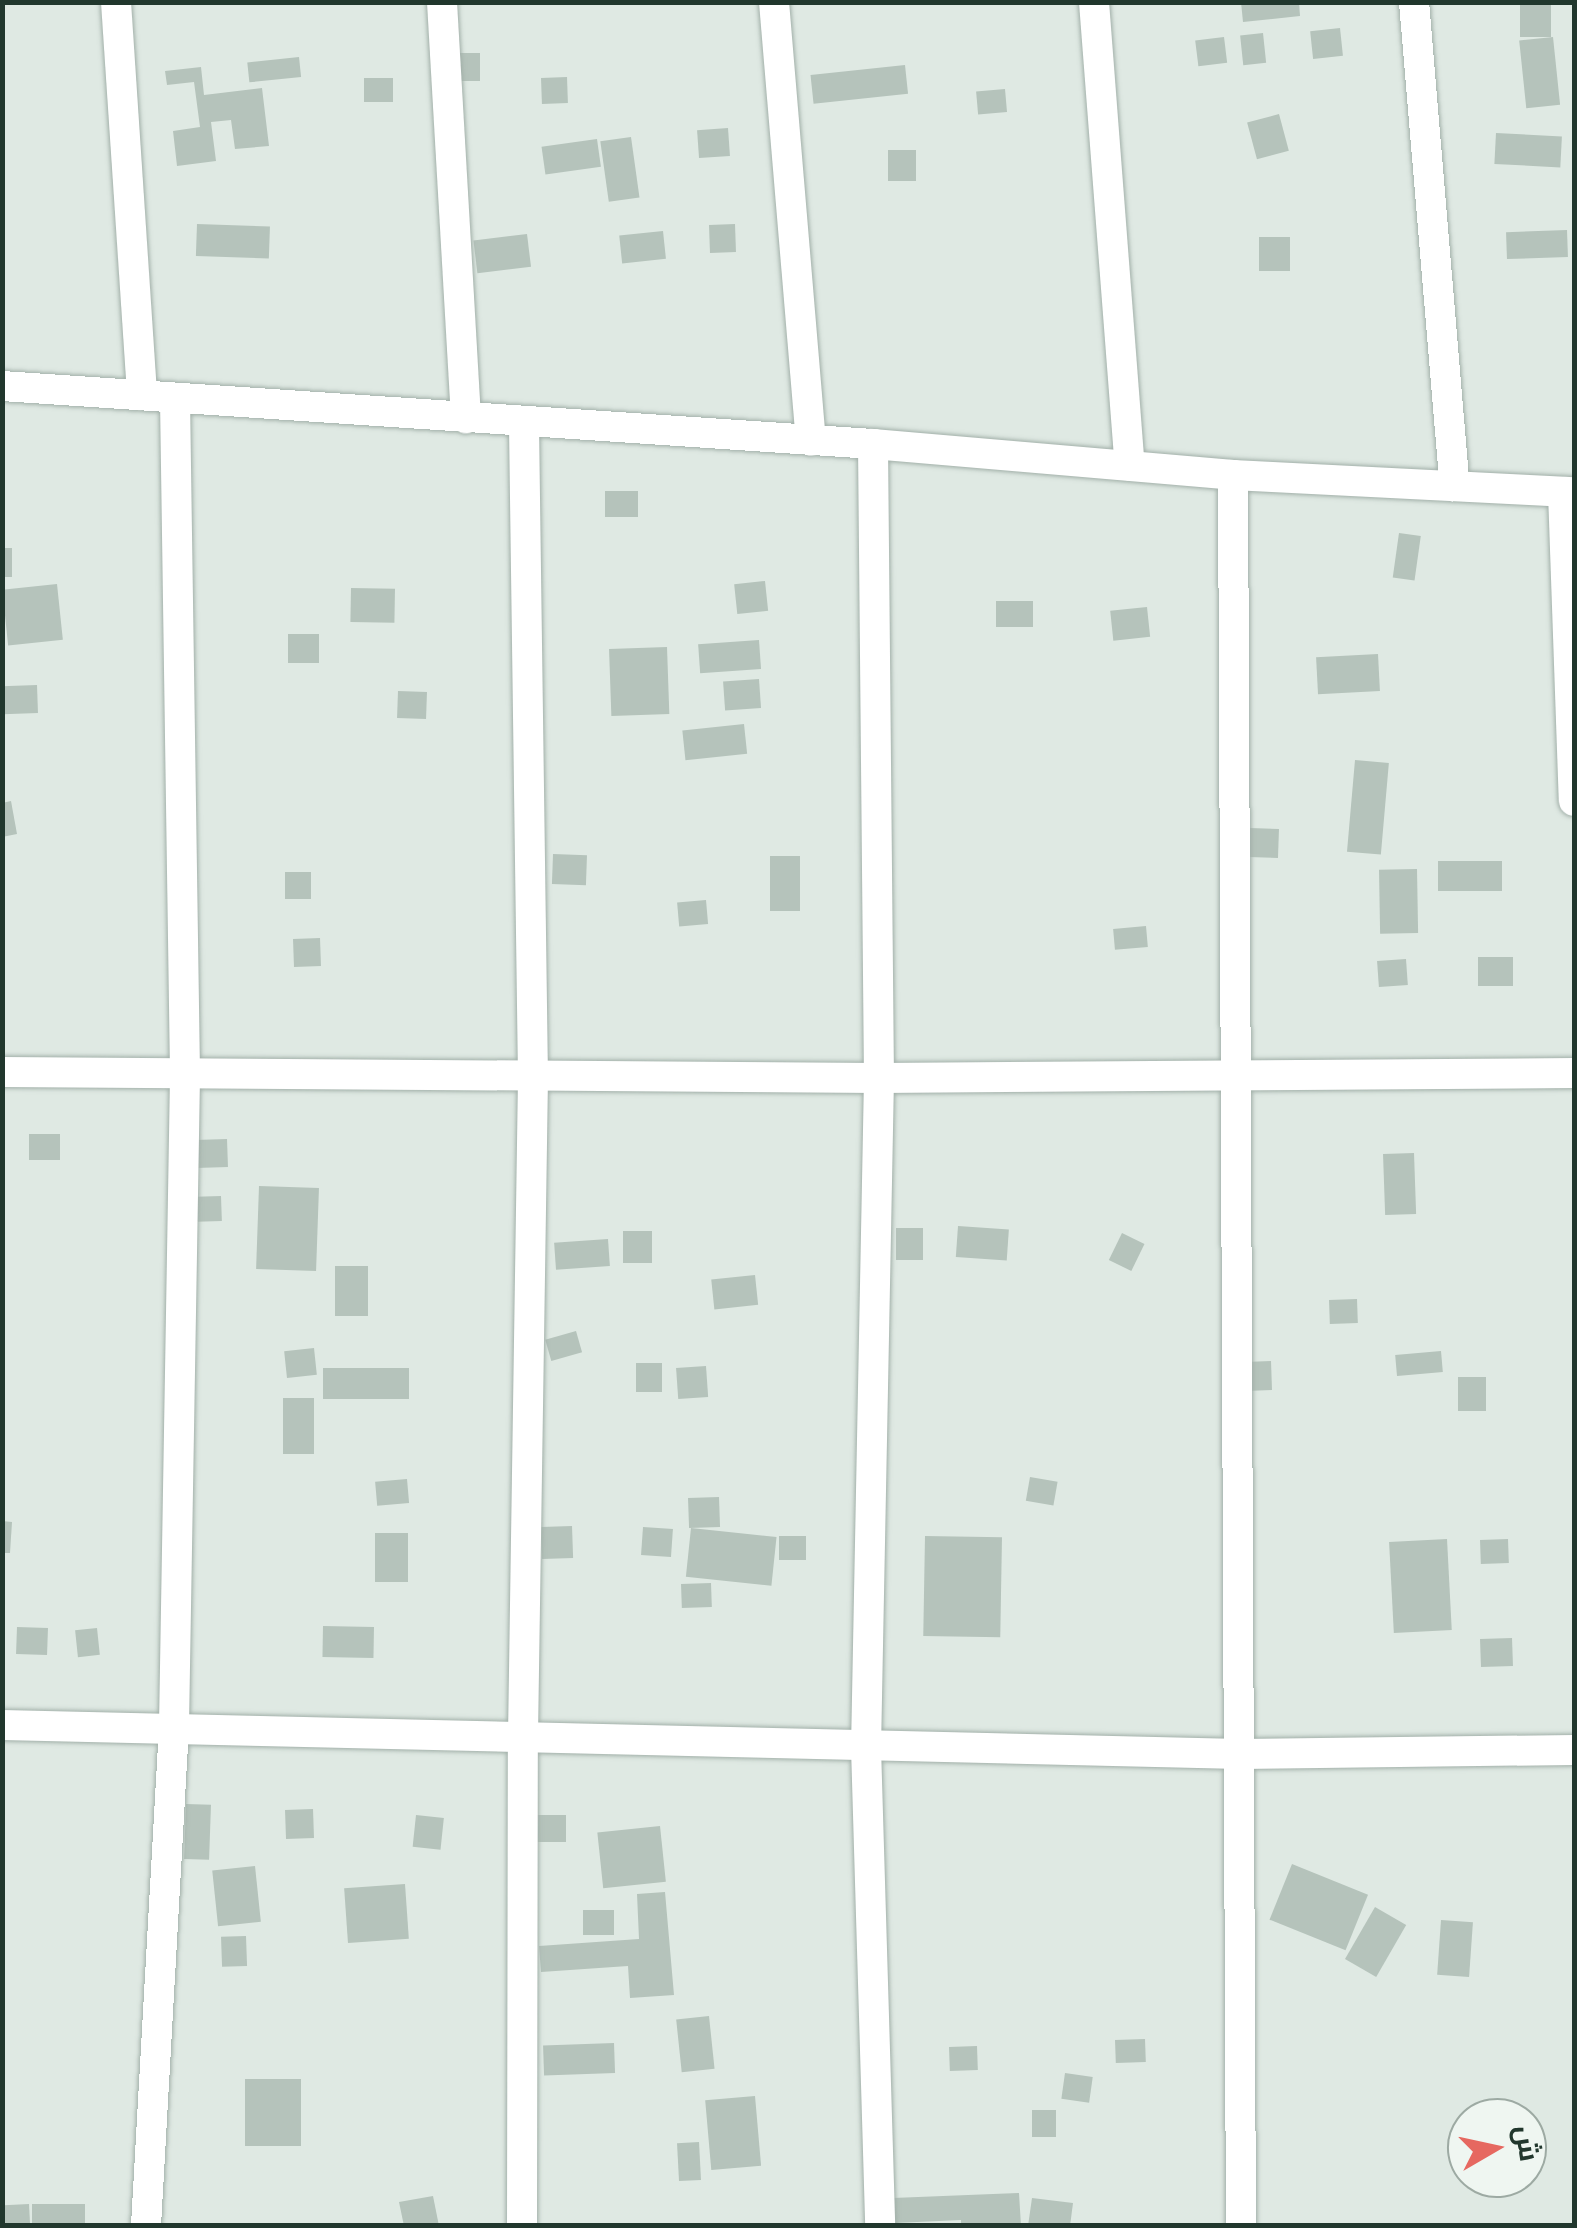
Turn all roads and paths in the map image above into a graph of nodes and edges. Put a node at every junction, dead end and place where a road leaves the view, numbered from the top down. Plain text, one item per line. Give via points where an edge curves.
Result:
1 (116, 2) edge
2 (442, 2) edge
3 (774, 2) edge
4 (1094, 2) edge
5 (1414, 2) edge
6 (2, 386) edge
7 (142, 395) junction
8 (175, 398) junction
9 (466, 418) junction
10 (524, 422) junction
11 (812, 440) junction
12 (872, 444) junction
13 (1130, 466) junction
14 (1233, 476) junction
15 (1455, 486) junction
16 (1569, 492) edge
17 (1574, 801) edge
18 (2, 1072) edge
19 (185, 1073) junction
20 (1574, 1073) edge
21 (1238, 1077) junction
22 (534, 1078) junction
23 (879, 1078) junction
24 (2, 1725) edge
25 (174, 1726) junction
26 (522, 1736) junction
27 (866, 1747) junction
28 (1574, 1750) edge
29 (1241, 1754) junction
30 (146, 2226) edge
31 (522, 2226) edge
32 (880, 2226) edge
33 (1241, 2226) edge

1 - 7 street
2 - 9 street
3 - 11 street
4 - 13 street
5 - 15 street
6 - 7 street
7 - 8 street
8 - 9 street
8 - 19 street
9 - 10 street
10 - 11 street
10 - 22 street
11 - 12 street
12 - 13 street
12 - 23 street
13 - 14 street
14 - 15 street
14 - 21 street
15 - 16 street
16 - 17 street
18 - 19 street
19 - 22 street
19 - 25 street
20 - 21 street
21 - 23 street
21 - 29 street
22 - 23 street
22 - 26 street
23 - 27 street
24 - 25 street
25 - 26 street
25 - 30 street
26 - 27 street
26 - 31 street
27 - 29 street
27 - 32 street
28 - 29 street
29 - 33 street

